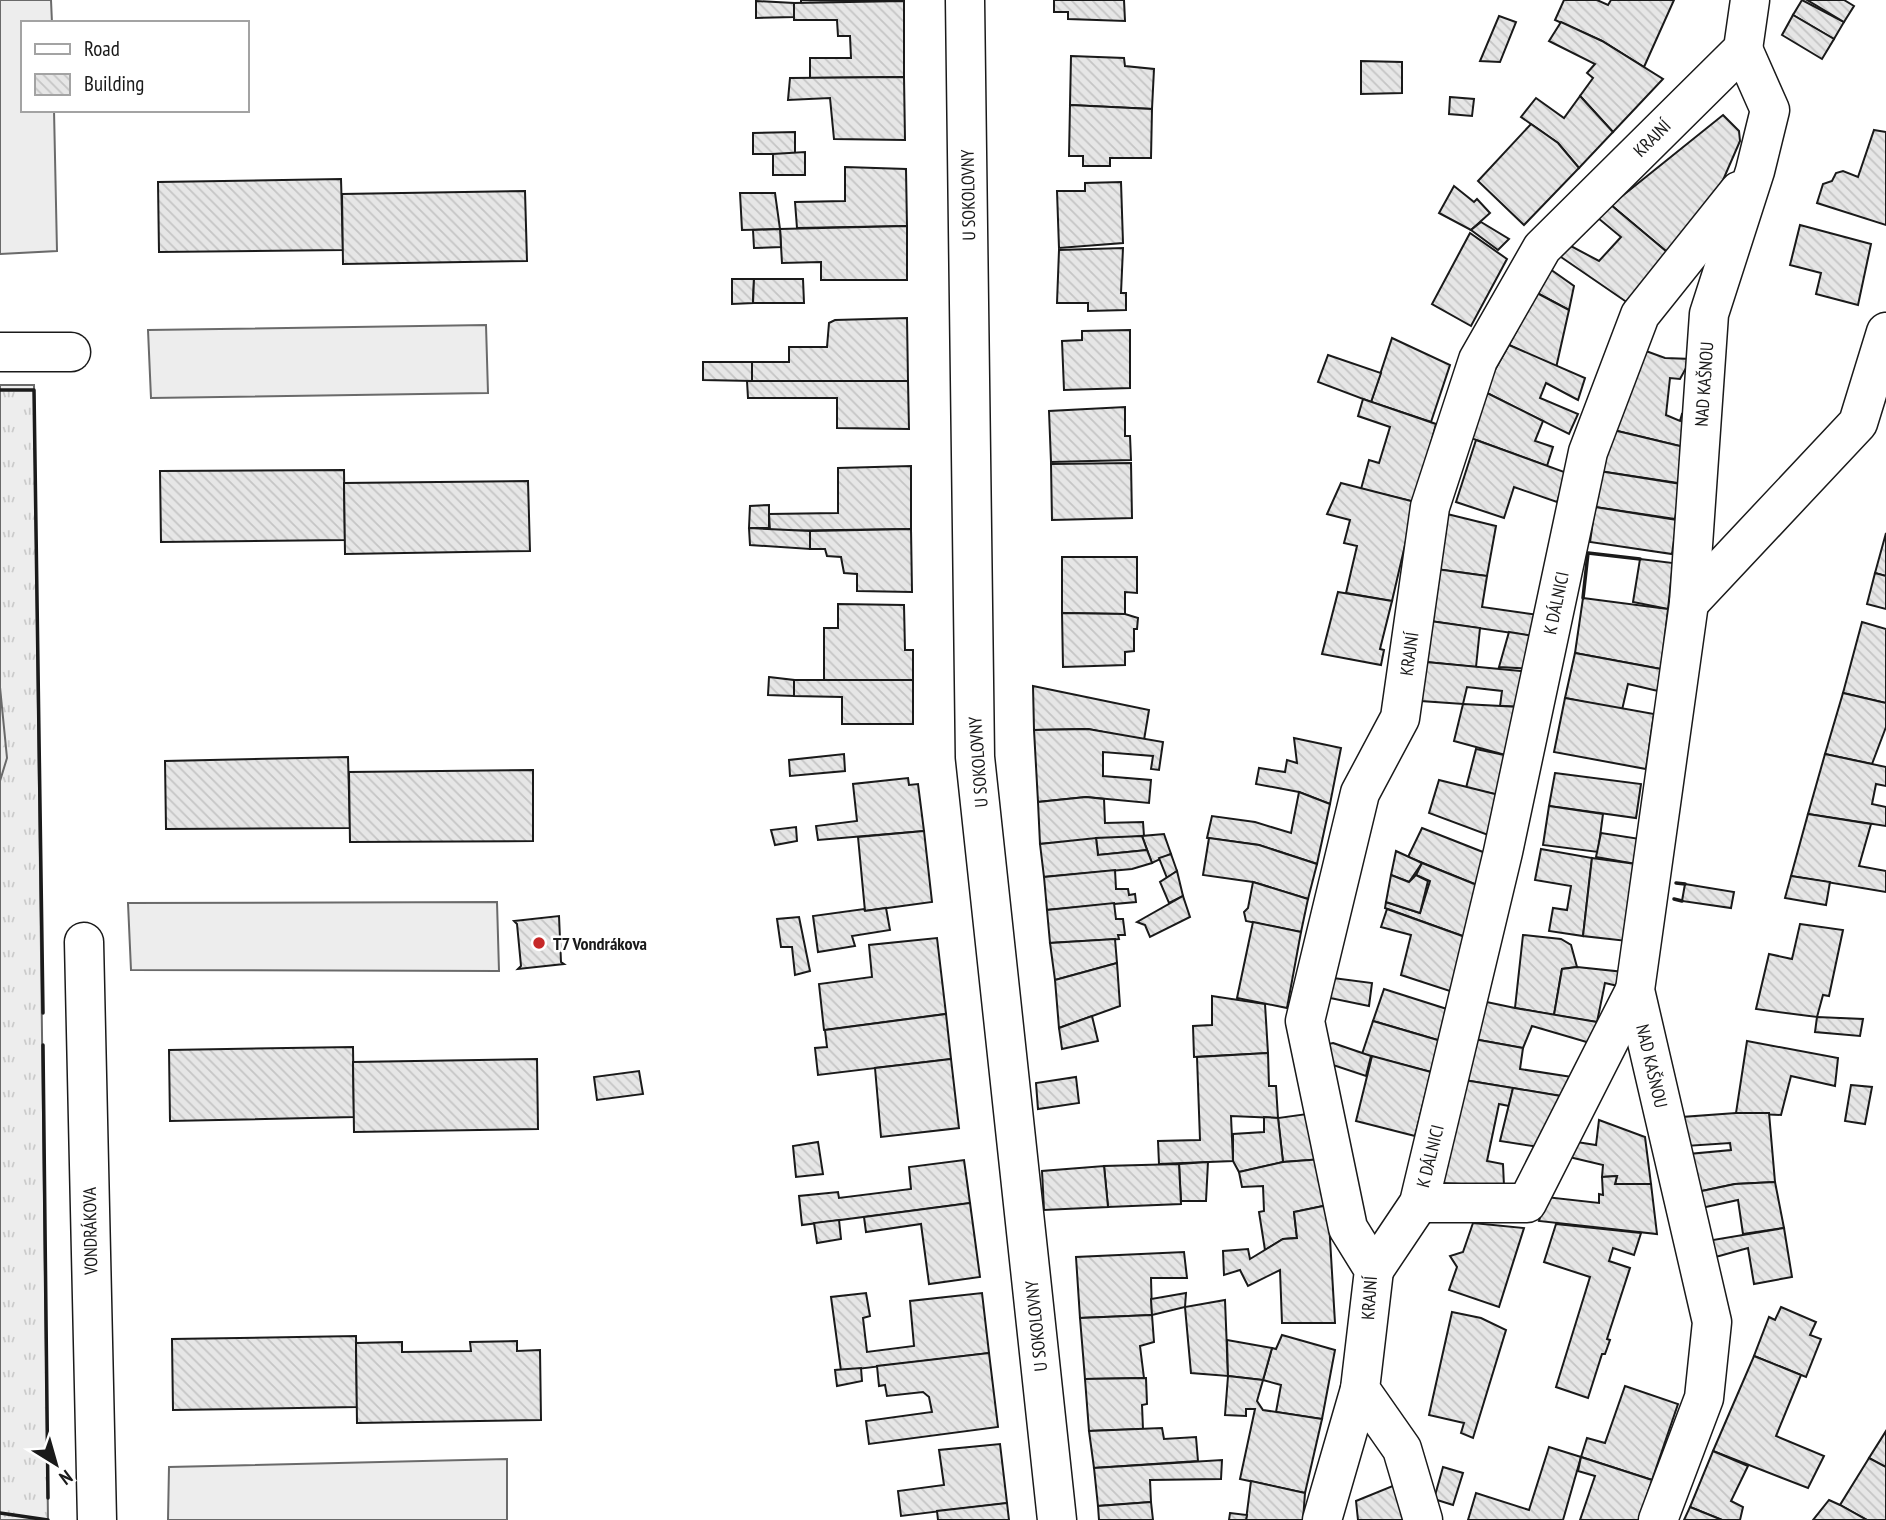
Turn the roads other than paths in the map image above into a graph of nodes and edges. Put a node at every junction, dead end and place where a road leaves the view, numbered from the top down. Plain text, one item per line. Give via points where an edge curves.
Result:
1 (965, 0) edge
2 (1751, 0) edge
3 (1743, 49) junction
4 (1755, 171) junction
5 (1886, 332) edge
6 (0, 352) edge
7 (71, 352) dead end
8 (1689, 603) junction
9 (84, 942) dead end
10 (1635, 990) junction
11 (1419, 1203) junction
12 (1374, 1270) junction
13 (1360, 1389) junction
14 (97, 1520) edge
15 (1057, 1520) edge
16 (1322, 1520) edge
17 (1423, 1520) edge
18 (1658, 1520) edge

1 - 15 street, U SOKOLOVNY via 975,757
2 - 3 street
3 - 4 street, K DÁLNICI via 1770,110
3 - 12 street, KRAJNÍ via 1542,248 1478,360 1430,507 1400,718 1360,793 1305,1021 1348,1227
4 - 8 street, NAD KAŠNOU via 1709,314
4 - 11 street, K DÁLNICI via 1640,315 1588,452 1503,852
5 - 8 street via 1858,424
6 - 7 street
8 - 10 street, NAD KAŠNOU
9 - 14 street, VONDRÁKOVA
10 - 11 street, K DÁLNICI via 1527,1203
10 - 18 street, NAD KAŠNOU via 1712,1322 1704,1398
11 - 12 street, K DÁLNICI
12 - 13 street, KRAJNÍ
13 - 16 street, KRAJNÍ
13 - 17 street via 1402,1449

